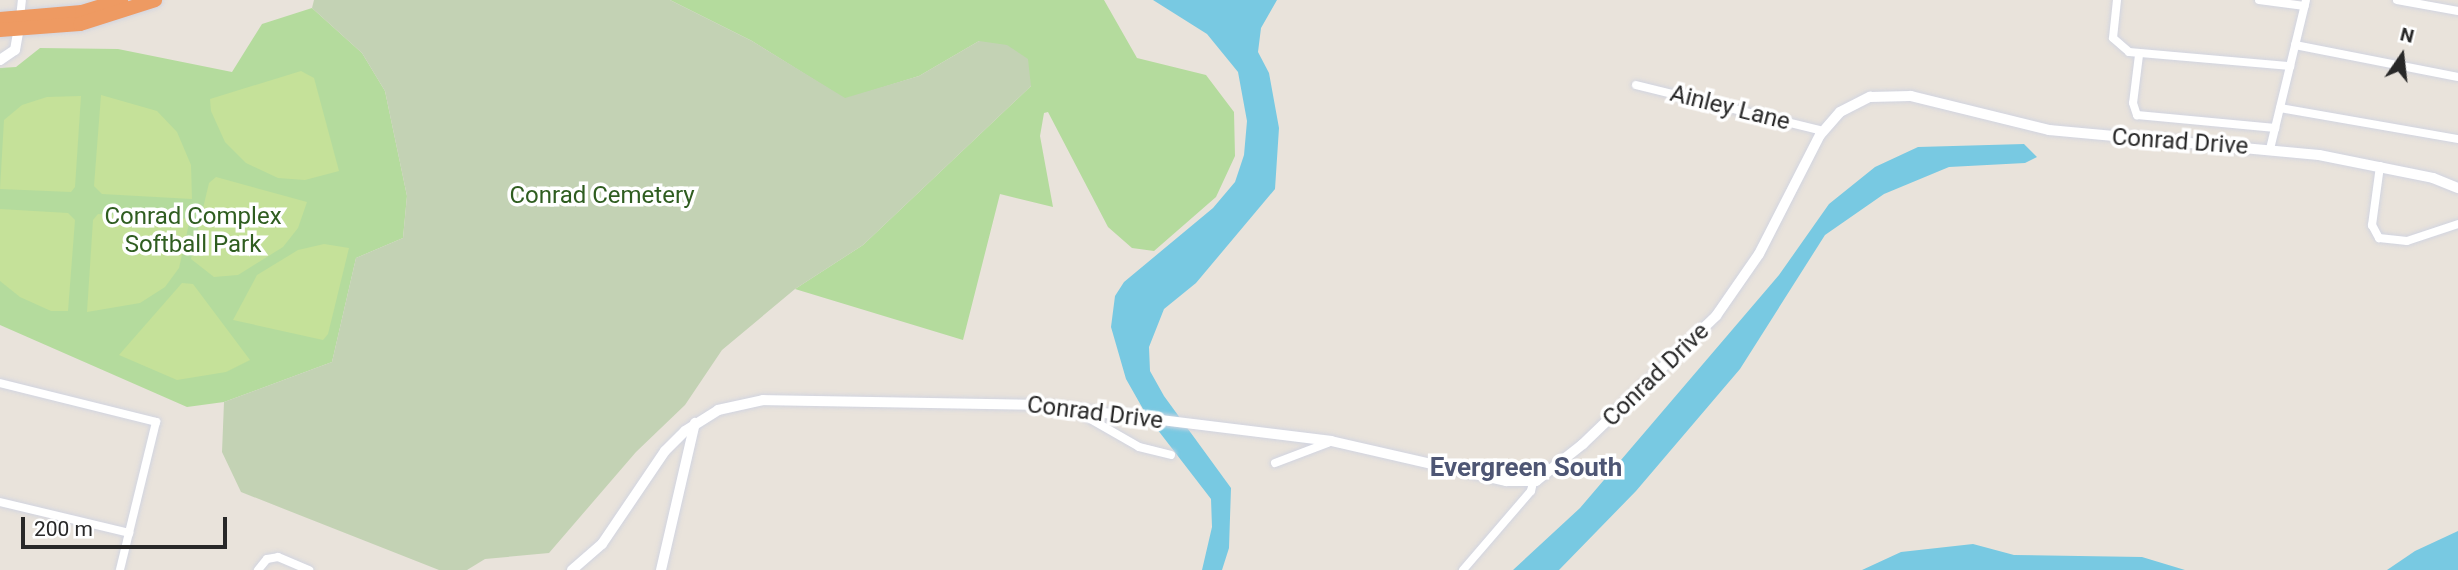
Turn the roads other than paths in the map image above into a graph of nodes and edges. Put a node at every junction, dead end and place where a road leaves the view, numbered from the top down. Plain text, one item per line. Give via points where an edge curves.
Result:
1 (22, 0) edge
2 (121, 0) edge
3 (155, 0) edge
4 (2117, 0) edge
5 (2259, 0) edge
6 (2397, 0) edge
7 (2305, 3) edge
8 (2458, 11) edge
9 (0, 19) edge
10 (20, 24) junction
11 (0, 30) edge
12 (2295, 45) junction
13 (2139, 55) junction
14 (0, 60) edge
15 (2290, 66) junction
16 (2458, 77) edge
17 (1636, 85) dead end
18 (2280, 108) junction
19 (2276, 128) junction
20 (1823, 131) junction
21 (2458, 139) edge
22 (2270, 149) junction
23 (2380, 166) junction
24 (2458, 188) edge
25 (2458, 224) edge
26 (0, 383) edge
27 (1062, 408) junction
28 (695, 424) junction
29 (1338, 443) junction
30 (1171, 455) dead end
31 (1275, 463) dead end
32 (1533, 482) junction
33 (0, 502) edge
34 (129, 533) junction
35 (120, 570) edge
36 (258, 570) edge
37 (309, 570) edge
38 (572, 570) edge
39 (661, 570) edge
40 (1462, 570) edge

1 - 10 street
2 - 10 highway
3 - 10 highway via 97,21
4 - 13 street via 2113,38 2122,49
5 - 7 street
6 - 8 street
7 - 12 street
9 - 10 highway
10 - 11 highway
10 - 14 main road via 15,50
12 - 15 street
12 - 16 street
13 - 15 street
13 - 19 street via 2133,103 2137,115
15 - 18 street
17 - 20 street, Ainley Lane
18 - 19 street
18 - 21 street
19 - 22 street
20 - 22 main road, Conrad Drive via 1860,101 1898,94 2049,130
20 - 32 main road, Conrad Drive via 1759,254 1716,316 1583,444
22 - 23 main road, Conrad Drive
23 - 24 main road, Conrad Drive
23 - 25 street via 2372,225 2379,238 2407,241
26 - 34 street via 156,422
27 - 28 main road, Conrad Drive via 1009,403 770,400 729,406
27 - 29 main road, Conrad Drive
27 - 30 street via 1096,420 1139,447
28 - 38 main road, Conrad Drive via 665,451 602,544
28 - 39 main road
29 - 31 street via 1315,446
29 - 32 main road, Conrad Drive via 1506,481
32 - 40 street via 1531,491
33 - 34 street
34 - 35 street
36 - 37 street via 274,557

